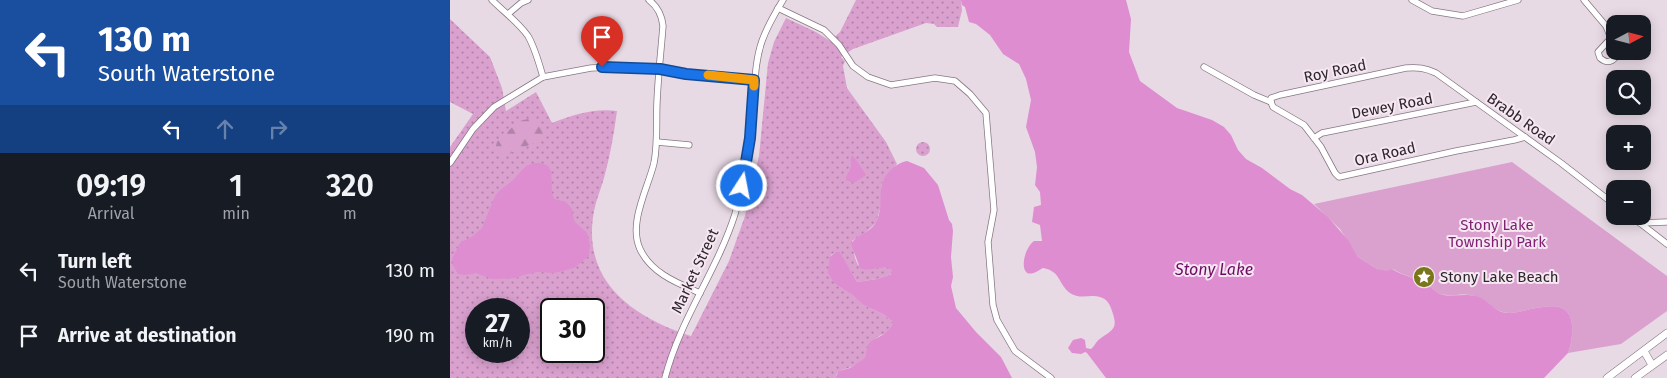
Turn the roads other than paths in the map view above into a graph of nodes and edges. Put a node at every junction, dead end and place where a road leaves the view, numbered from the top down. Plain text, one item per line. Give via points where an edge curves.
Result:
1 (492, 0) edge
2 (528, 0) edge
3 (649, 0) edge
4 (782, 0) edge
5 (1412, 0) edge
6 (1518, 0) edge
7 (1584, 0) edge
8 (778, 8) junction
9 (508, 14) junction
10 (1606, 26) edge
11 (1606, 43) edge
12 (1613, 60) edge
13 (1204, 67) dead end
14 (1406, 68) joint
15 (660, 69) junction
16 (543, 77) junction
17 (754, 80) junction
18 (1271, 102) junction
19 (1476, 102) junction
20 (1524, 137) junction
21 (1314, 138) junction
22 (657, 142) junction
23 (689, 145) dead end
24 (450, 150) edge
25 (456, 153) junction
26 (450, 163) edge
27 (1606, 198) edge
28 (1651, 222) edge
29 (1667, 222) edge
30 (1643, 225) edge
31 (1667, 244) edge
32 (700, 293) junction
33 (1667, 334) edge
34 (1644, 351) junction
35 (1667, 355) edge
36 (1652, 365) junction
37 (665, 378) edge
38 (1052, 378) edge
39 (1608, 378) edge
40 (1635, 378) edge

1 - 9 street
2 - 9 street
3 - 15 street via 658,8 663,22
4 - 8 street, Market Street
5 - 6 street via 1432,11 1463,16
7 - 10 street
8 - 17 street, Market Street via 762,41
8 - 38 street via 824,30 853,66 868,77 891,85 935,78 955,81 986,113 994,210 988,242 992,305 1015,351
9 - 16 street via 530,40
11 - 12 street via 1598,52 1600,58 1606,62
13 - 18 street, Ora Road
14 - 18 street, Roy Road via 1280,95 1273,97
14 - 19 street, Brabb Road via 1421,67 1436,73
15 - 16 street via 596,68
15 - 17 street
15 - 22 street
16 - 25 street via 494,107
17 - 32 street, Market Street via 745,172 738,201 726,239
18 - 21 street, Ora Road via 1273,107 1304,125
19 - 20 street, Brabb Road
19 - 21 street, Dewey Road via 1322,133
20 - 21 street, Ora Road via 1339,177
20 - 27 street, Brabb Road
22 - 23 street
22 - 32 street via 638,218 639,247 654,268
24 - 25 street
25 - 26 street
28 - 29 street
30 - 31 street
32 - 37 street, Market Street via 673,350
33 - 34 main road
34 - 36 main road
34 - 39 main road
35 - 36 main road
36 - 40 main road

